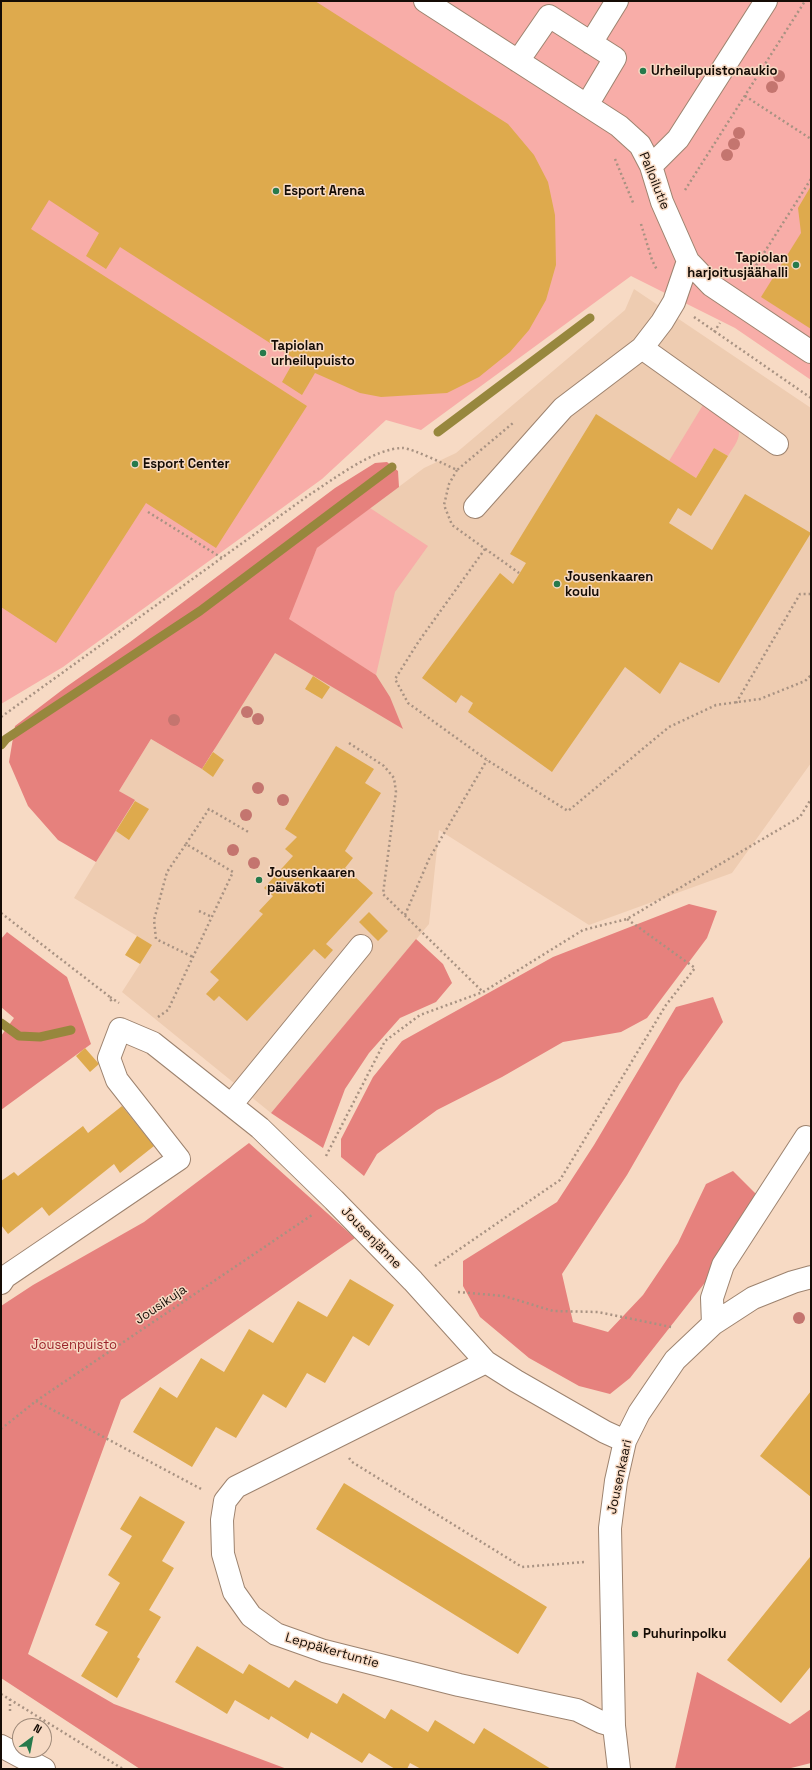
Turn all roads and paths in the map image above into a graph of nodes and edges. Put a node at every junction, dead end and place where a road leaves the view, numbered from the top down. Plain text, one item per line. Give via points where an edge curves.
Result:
1 (425, 1) edge
2 (617, 1) edge
3 (766, 1) edge
4 (805, 1) edge
5 (591, 43) junction
6 (518, 61) junction
7 (745, 96) junction
8 (587, 105) junction
9 (811, 138) edge
10 (614, 157) dead end
11 (651, 166) junction
12 (811, 179) edge
13 (662, 202) junction
14 (636, 211) junction
15 (688, 261) junction
16 (674, 302) junction
17 (733, 302) junction
18 (714, 332) junction
19 (642, 348) junction
20 (811, 352) edge
21 (811, 398) edge
22 (517, 419) dead end
23 (777, 444) dead end
24 (475, 507) dead end
25 (148, 512) dead end
26 (485, 548) dead end
27 (222, 558) junction
28 (811, 594) edge
29 (811, 675) edge
30 (736, 702) junction
31 (1, 717) edge
32 (349, 742) dead end
33 (487, 760) junction
34 (811, 799) edge
35 (250, 832) dead end
36 (186, 844) junction
37 (199, 911) dead end
38 (1, 913) edge
39 (405, 915) junction
40 (212, 917) junction
41 (627, 919) junction
42 (361, 946) dead end
43 (192, 957) junction
44 (483, 992) junction
45 (153, 1021) dead end
46 (120, 1029) junction
47 (231, 1105) junction
48 (806, 1137) dead end
49 (310, 1176) junction
50 (334, 1200) junction
51 (811, 1277) edge
52 (413, 1281) junction
53 (1, 1283) edge
54 (450, 1291) dead end
55 (713, 1324) junction
56 (672, 1327) dead end
57 (486, 1362) junction
58 (36, 1401) junction
59 (1, 1429) edge
60 (336, 1437) junction
61 (626, 1441) junction
62 (225, 1501) junction
63 (585, 1562) dead end
64 (1, 1694) edge
65 (10, 1698) junction
66 (10, 1713) dead end
67 (614, 1726) junction
68 (1, 1746) edge
69 (44, 1769) edge
70 (123, 1769) edge
71 (619, 1769) edge

1 - 6 street, Palloilutie
2 - 5 street
3 - 11 street via 678,139
4 - 7 path
5 - 6 street via 549,16
5 - 8 street via 615,58
6 - 8 street, Palloilutie
7 - 9 path
7 - 13 path via 685,191
8 - 11 street, Palloilutie via 619,126 640,145
10 - 14 path
11 - 13 street, Palloilutie
12 - 17 path
13 - 14 path
13 - 15 street, Palloilutie
14 - 16 path via 652,260
15 - 16 street
15 - 17 street, Palloilutie via 711,285
16 - 18 path
16 - 19 street
17 - 18 path
17 - 20 street, Palloilutie
18 - 21 path
19 - 23 street
19 - 24 street via 563,408
22 - 27 path via 458,470 404,448 380,452 310,495
25 - 27 path
26 - 33 path via 395,679 408,703
27 - 31 path
28 - 30 path via 800,594
29 - 30 path via 760,699
30 - 33 path via 716,705 669,727 568,811
32 - 39 path via 384,766 394,778 396,792 383,894
33 - 39 path via 429,859
34 - 41 path via 800,817
35 - 36 path via 209,809
36 - 40 path via 234,872
36 - 43 path via 166,872 154,920 156,939
37 - 40 path
38 - 46 path via 110,997
39 - 44 path
40 - 43 path
41 - 44 path via 583,930
41 - 52 path via 696,968 666,1005 560,1180
42 - 47 street
43 - 45 path via 168,1010
44 - 49 path via 420,1015 385,1041 323,1161
46 - 47 street, Jousenjänne via 153,1043
46 - 53 street via 109,1058 117,1080 179,1159 5,1277
47 - 49 street, Jousenjänne via 260,1128
48 - 55 street via 723,1265 712,1298
49 - 50 street, Jousenjänne
50 - 52 street, Jousenjänne
50 - 58 path, Jousikuja
51 - 55 street, Jousenkaari via 753,1298
52 - 57 street, Jousenjänne
54 - 56 path via 504,1296 553,1311 598,1312
55 - 61 street, Jousenkaari via 676,1360 642,1408
57 - 60 street
57 - 61 street, Jousenjänne
58 - 59 path, Jousikuja
58 - 62 path
60 - 62 street via 236,1487
60 - 63 path via 352,1462 522,1566
61 - 67 street, Jousenkaari via 616,1481 610,1528
62 - 67 street, Leppäkertuntie via 222,1520 223,1554 234,1592 251,1616 276,1634 324,1651 459,1685 577,1710
64 - 65 path
65 - 66 path
65 - 70 path
67 - 71 street, Jousenkaari
68 - 69 street

